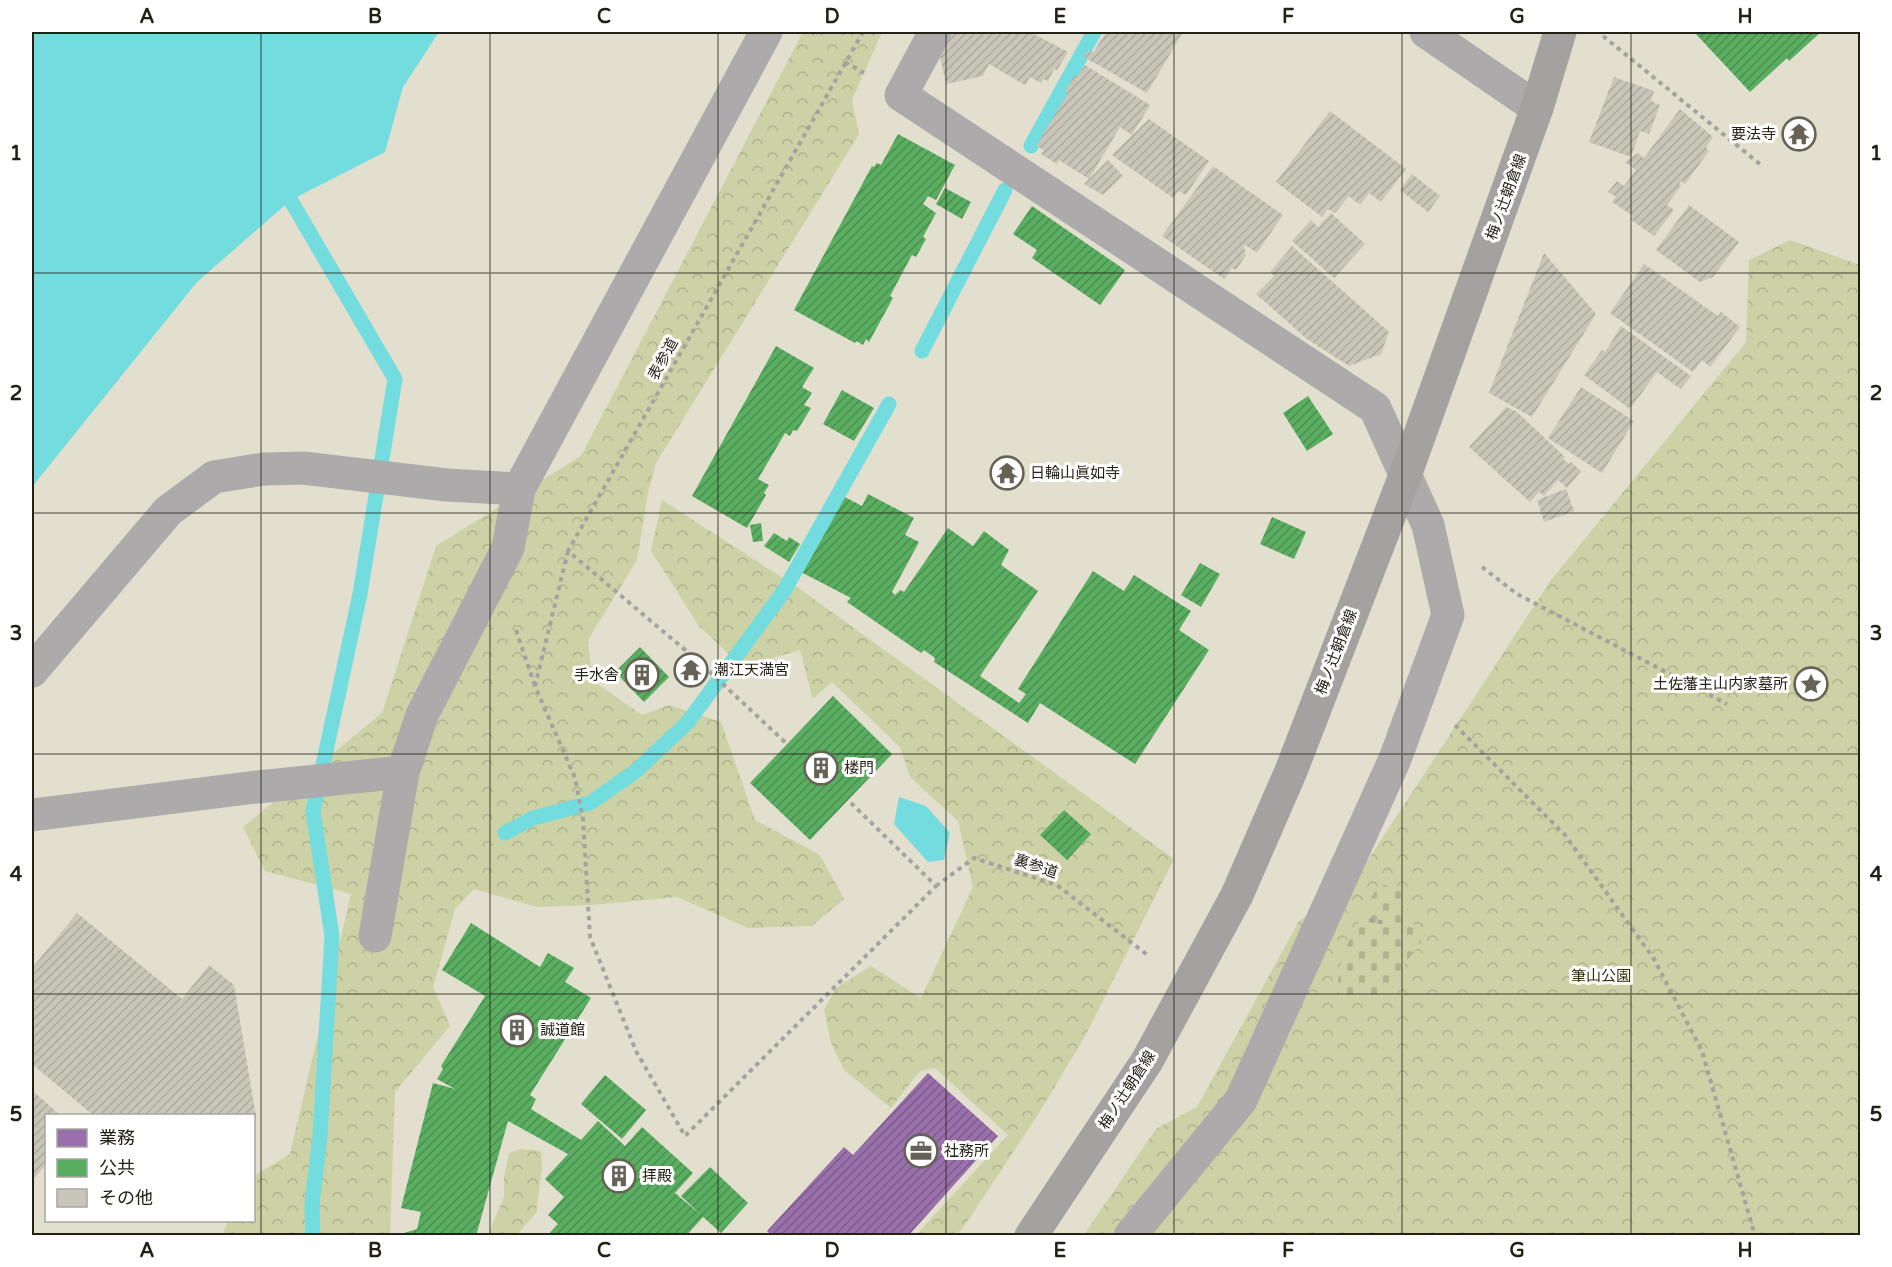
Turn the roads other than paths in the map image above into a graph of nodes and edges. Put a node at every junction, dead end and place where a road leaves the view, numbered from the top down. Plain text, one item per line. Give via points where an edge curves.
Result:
1 (766, 32) edge
2 (936, 32) edge
3 (1426, 32) edge
4 (1560, 32) edge
5 (1538, 108) junction
6 (1406, 473) junction
7 (519, 489) junction
8 (32, 671) edge
9 (403, 772) junction
10 (38, 821) edge
11 (375, 936) dead end
12 (1031, 1236) edge
13 (1130, 1236) edge

1 - 7 street
2 - 6 street via 901,95 1376,408
3 - 5 street
4 - 5 main road, 梅ノ辻朝倉線
5 - 6 main road, 梅ノ辻朝倉線
6 - 12 main road, 梅ノ辻朝倉線 via 1291,771 1237,895 1147,1061
6 - 13 street via 1428,525 1448,615 1395,759 1240,1100
7 - 8 street via 303,468 214,477 168,511
7 - 9 street via 508,548 422,715
9 - 10 street via 248,788
9 - 11 street

